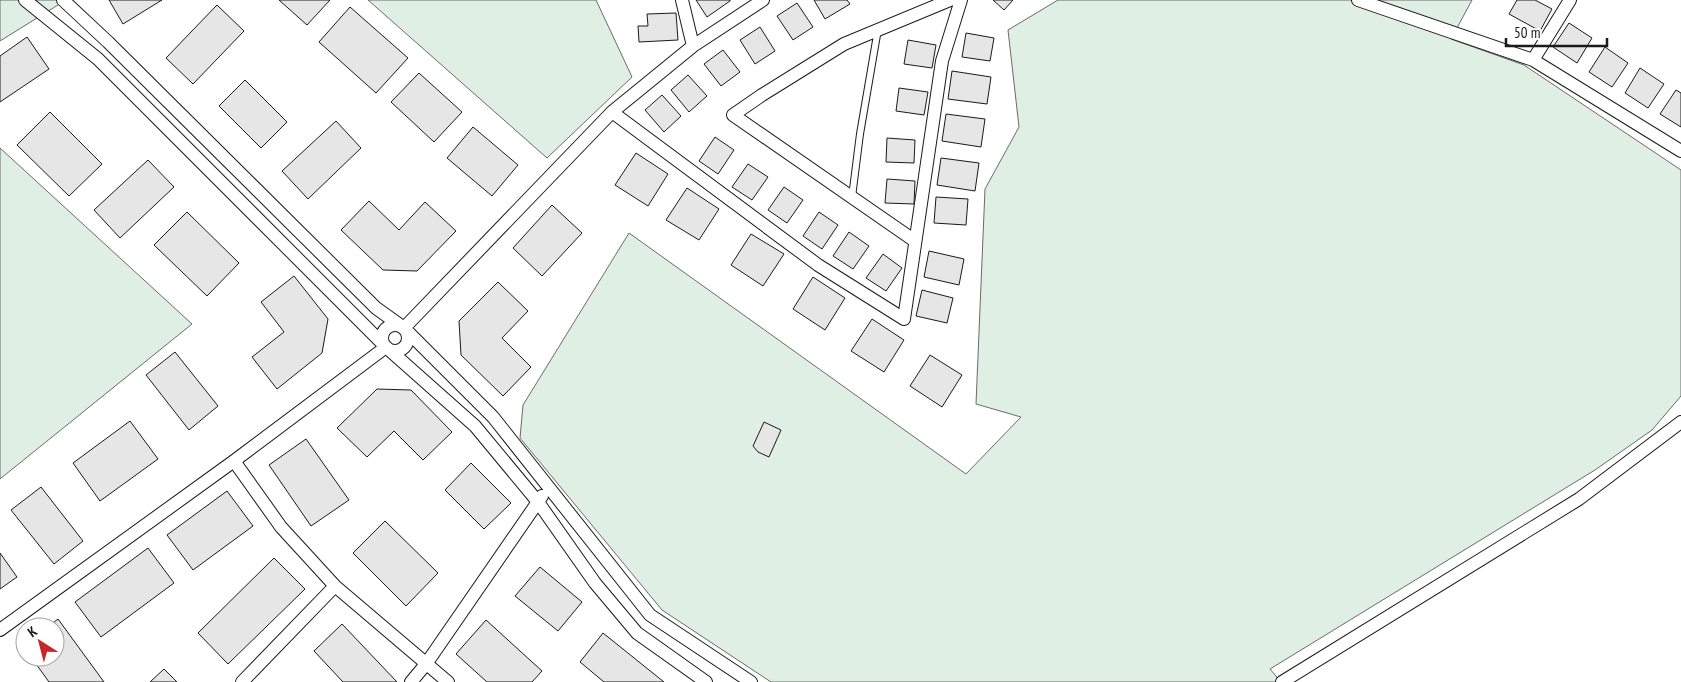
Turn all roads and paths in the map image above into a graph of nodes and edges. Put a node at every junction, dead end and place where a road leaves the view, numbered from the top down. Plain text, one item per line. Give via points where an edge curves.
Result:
1 (26, 0) edge
2 (63, 0) edge
3 (682, 0) edge
4 (763, 0) edge
5 (950, 0) edge
6 (961, 0) edge
7 (1358, 0) edge
8 (1570, 0) edge
9 (878, 29) junction
10 (693, 46) junction
11 (1533, 60) junction
12 (612, 112) junction
13 (1681, 151) edge
14 (852, 198) junction
15 (915, 241) junction
16 (404, 328) junction
17 (386, 347) junction
18 (1681, 422) edge
19 (234, 461) junction
20 (549, 488) junction
21 (538, 502) junction
22 (335, 586) junction
23 (0, 630) edge
24 (426, 664) junction
25 (242, 682) edge
26 (411, 682) edge
27 (448, 682) edge
28 (706, 682) edge
29 (751, 682) edge
30 (1282, 682) edge

1 - 17 street via 98,59
2 - 16 street via 376,308
3 - 10 street
4 - 10 street
5 - 9 street
6 - 15 street via 942,61
7 - 11 street
8 - 11 street
9 - 14 lane
9 - 14 street via 844,44 733,115
10 - 12 street
11 - 13 street
12 - 15 street via 818,265 904,320
12 - 16 street
14 - 15 street
16 - 17 street via 396,324 388,327 383,334
16 - 17 street via 409,338 406,345 396,351
16 - 20 street via 493,417
17 - 19 street
17 - 21 street via 474,426
18 - 30 street via 1579,499
19 - 22 street via 281,527
19 - 23 street
20 - 21 street
20 - 29 street via 650,615
21 - 24 street
21 - 28 street via 595,582 637,633
22 - 24 street
22 - 25 street
24 - 26 street
24 - 27 street

